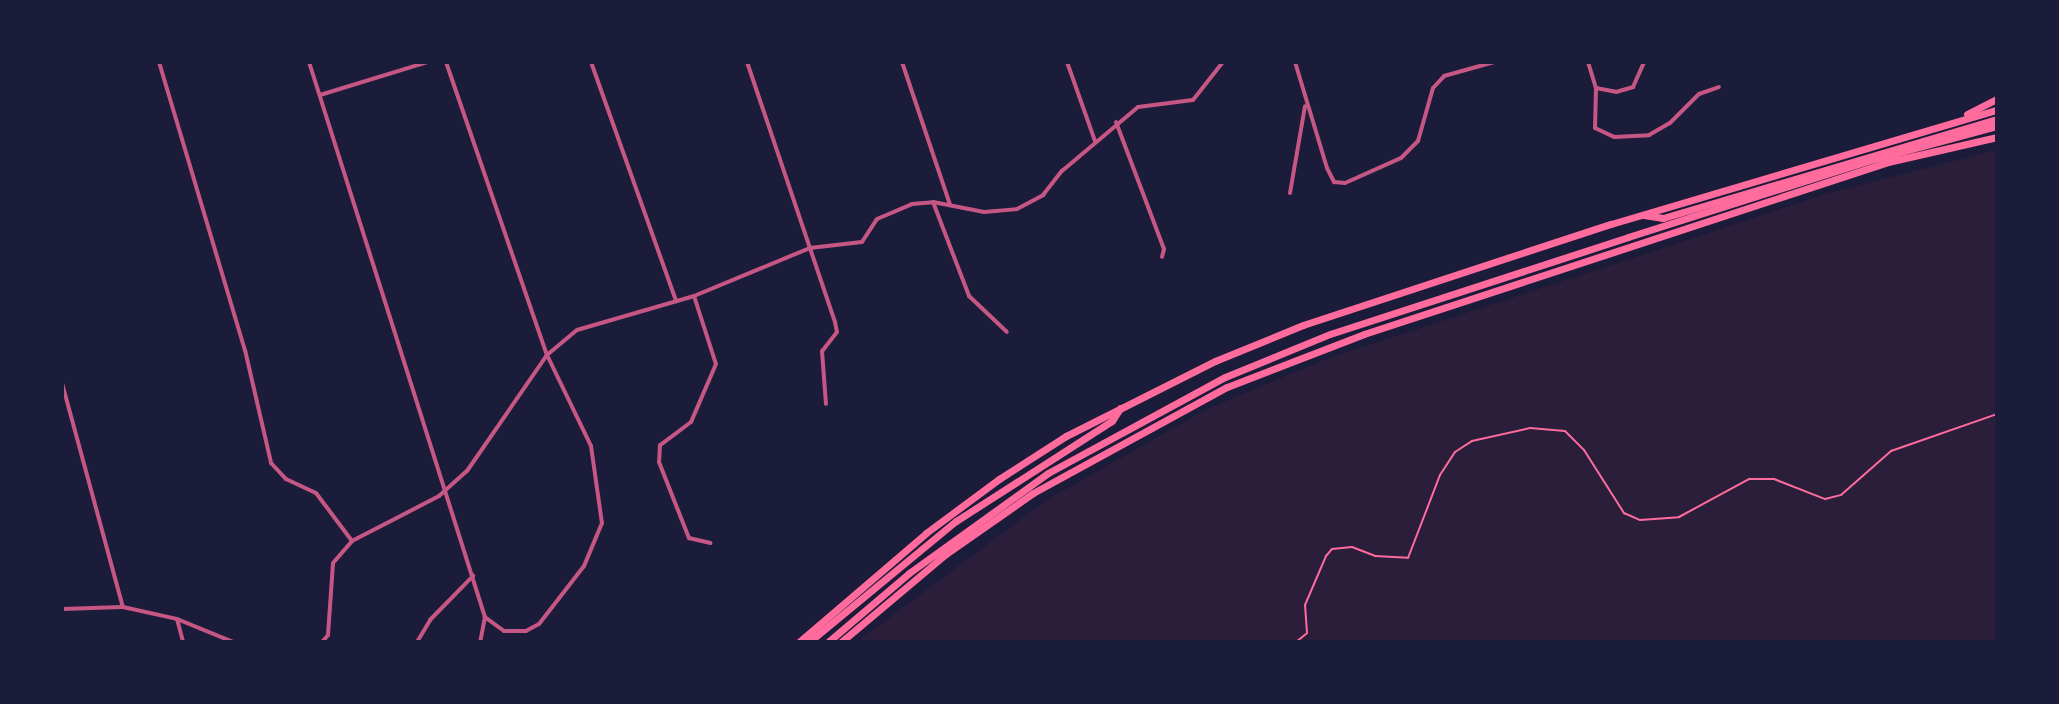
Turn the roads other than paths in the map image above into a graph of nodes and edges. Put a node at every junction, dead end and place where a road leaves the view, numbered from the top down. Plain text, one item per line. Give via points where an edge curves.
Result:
1 (159, 62) edge
2 (309, 62) edge
3 (428, 62) edge
4 (446, 62) edge
5 (591, 62) edge
6 (747, 62) edge
7 (902, 62) edge
8 (1067, 62) edge
9 (1223, 62) edge
10 (1295, 62) edge
11 (1494, 62) edge
12 (1588, 62) edge
13 (1644, 62) edge
14 (1719, 87) dead end
15 (1596, 88) junction
16 (320, 95) junction
17 (1997, 99) edge
18 (1305, 104) junction
19 (1997, 110) edge
20 (1997, 119) edge
21 (1958, 120) junction
22 (1116, 122) junction
23 (1997, 126) edge
24 (1997, 137) edge
25 (1095, 141) junction
26 (1290, 193) dead end
27 (933, 202) junction
28 (950, 205) junction
29 (1642, 215) junction
30 (810, 248) junction
31 (1162, 257) dead end
32 (694, 296) junction
33 (676, 301) junction
34 (1007, 332) dead end
35 (547, 355) junction
36 (62, 383) edge
37 (826, 404) dead end
38 (1121, 407) junction
39 (447, 489) junction
40 (352, 541) junction
41 (710, 543) dead end
42 (473, 576) junction
43 (123, 607) junction
44 (62, 609) edge
45 (485, 617) junction
46 (177, 619) junction
47 (183, 642) edge
48 (233, 642) edge
49 (322, 642) edge
50 (417, 642) edge
51 (480, 642) edge
52 (799, 642) edge
53 (809, 642) edge
54 (828, 642) edge
55 (841, 642) edge

1 - 40 street via 245,350 271,463 286,479 316,493
2 - 16 street
3 - 16 street
4 - 35 street
5 - 33 street
6 - 30 street
7 - 28 street
8 - 25 street
9 - 22 street via 1193,100 1138,107
10 - 18 street
11 - 18 street via 1444,76 1433,88 1418,141 1401,158 1345,183 1334,182
12 - 15 street
13 - 15 street via 1633,87 1616,92
14 - 15 street via 1699,94 1670,123 1649,135 1614,137 1595,128
16 - 39 street
17 - 21 highway
18 - 26 street
19 - 21 highway
20 - 29 highway via 1663,218
21 - 29 highway
22 - 25 street
22 - 31 street via 1164,249
23 - 54 highway via 1628,237 1330,334 1225,377 1048,473 983,516
24 - 55 highway via 1888,162 1364,334 1227,387 1033,493 946,554
25 - 28 street via 1043,195 1017,209 984,212
27 - 28 street
27 - 30 street via 877,219 862,242
27 - 34 street via 969,296
29 - 38 highway via 1303,325
30 - 32 street
30 - 37 street via 837,332 822,351
32 - 33 street
32 - 41 street via 716,364 691,422 660,445 659,462 689,538
33 - 35 street via 577,330
35 - 39 street via 467,471
35 - 45 street via 591,446 602,523 584,566 539,624 526,631 504,631
36 - 43 street
38 - 52 highway via 1013,471 938,524
38 - 53 highway via 1112,421 956,521
39 - 40 street
39 - 42 street
40 - 49 street via 333,563 328,635
42 - 45 street
42 - 50 street via 430,620
43 - 44 street
43 - 46 street
45 - 51 street
46 - 47 street
46 - 48 street

